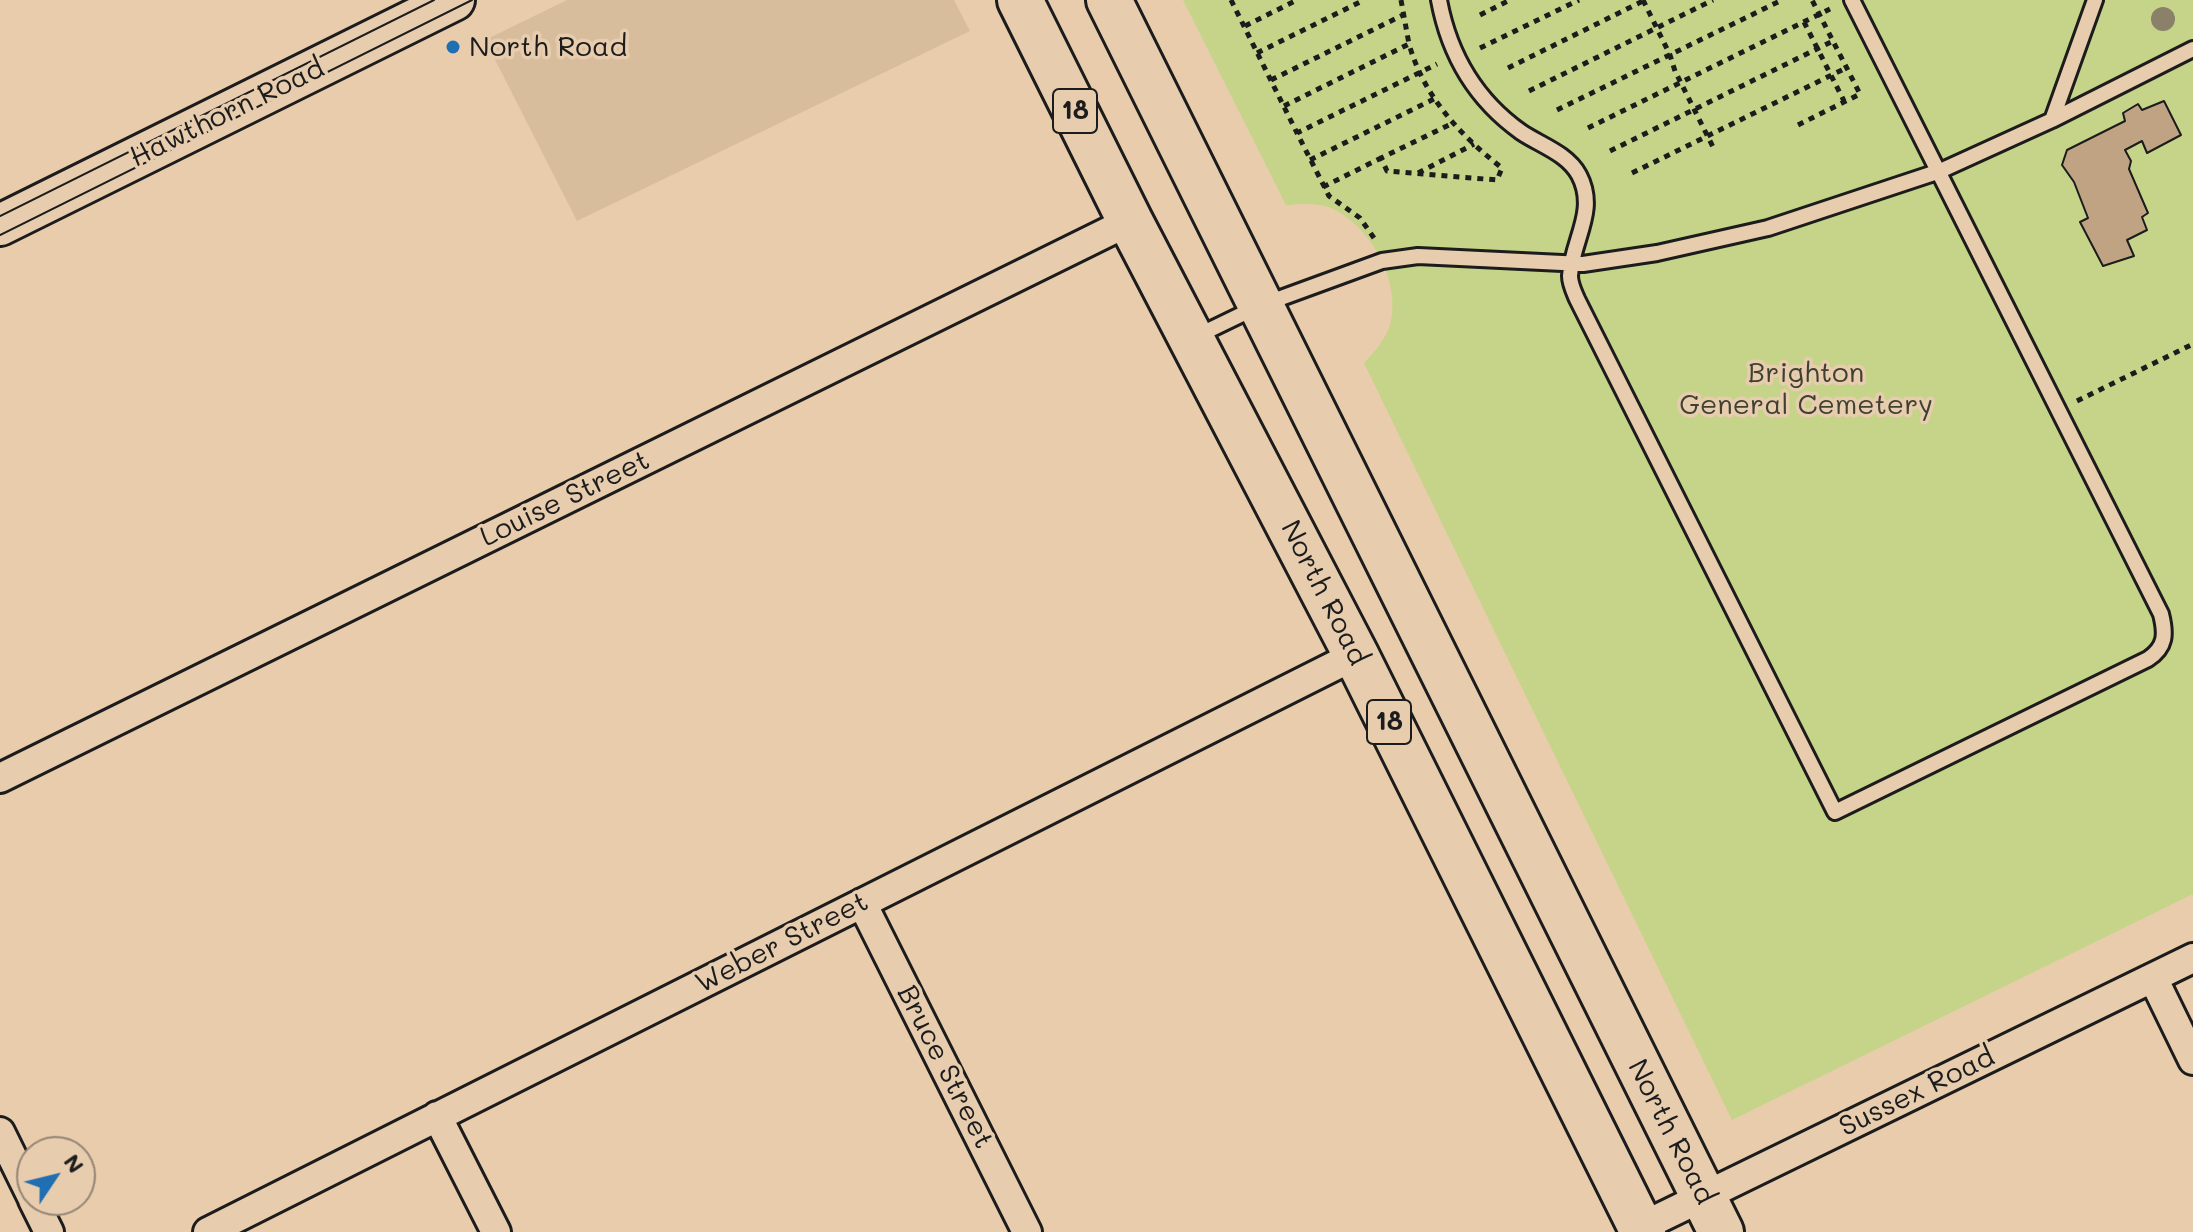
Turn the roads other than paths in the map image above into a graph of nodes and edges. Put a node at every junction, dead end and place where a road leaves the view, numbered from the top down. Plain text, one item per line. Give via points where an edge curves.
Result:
1 (452, 0) edge
2 (1020, 0) edge
3 (1109, 0) edge
4 (1439, 0) edge
5 (2095, 0) edge
6 (1846, 2) edge
7 (2193, 49) edge
8 (2052, 120) junction
9 (1940, 171) junction
10 (4, 214) edge
11 (1130, 221) junction
12 (1573, 263) junction
13 (1259, 306) junction
14 (1193, 338) junction
15 (1356, 655) junction
16 (0, 778) edge
17 (862, 903) junction
18 (2193, 958) edge
19 (2153, 978) junction
20 (2193, 1060) edge
21 (437, 1116) junction
22 (0, 1132) edge
23 (16, 1164) edge
24 (1712, 1214) edge
25 (1642, 1230) edge
26 (208, 1232) edge
27 (496, 1232) edge
28 (1027, 1232) edge

1 - 10 main road, Hawthorn Road
2 - 11 highway, North Road / 18
3 - 13 highway, North Road / 18
4 - 12 lane via 1456,57 1472,83 1506,120 1565,159 1579,175 1587,200 1586,220
5 - 8 lane
6 - 9 lane
7 - 8 lane
8 - 9 lane
9 - 12 lane via 1718,241
9 - 12 lane via 2161,614 2165,635 2160,649 2148,659 1835,812 1577,299 1570,277
11 - 14 highway, North Road / 18
11 - 16 street, Louise Street
12 - 13 lane via 1418,256 1386,260
13 - 14 lane
13 - 24 highway, North Road / 18
14 - 15 highway, North Road / 18
15 - 17 street, Weber Street
15 - 25 highway, North Road / 18
17 - 21 street, Weber Street
17 - 28 street, Bruce Street
18 - 19 street, Sussex Road
19 - 20 street
19 - 24 street, Sussex Road
21 - 26 street, Weber Street
21 - 27 street
22 - 23 street
24 - 25 street, Sussex Road

